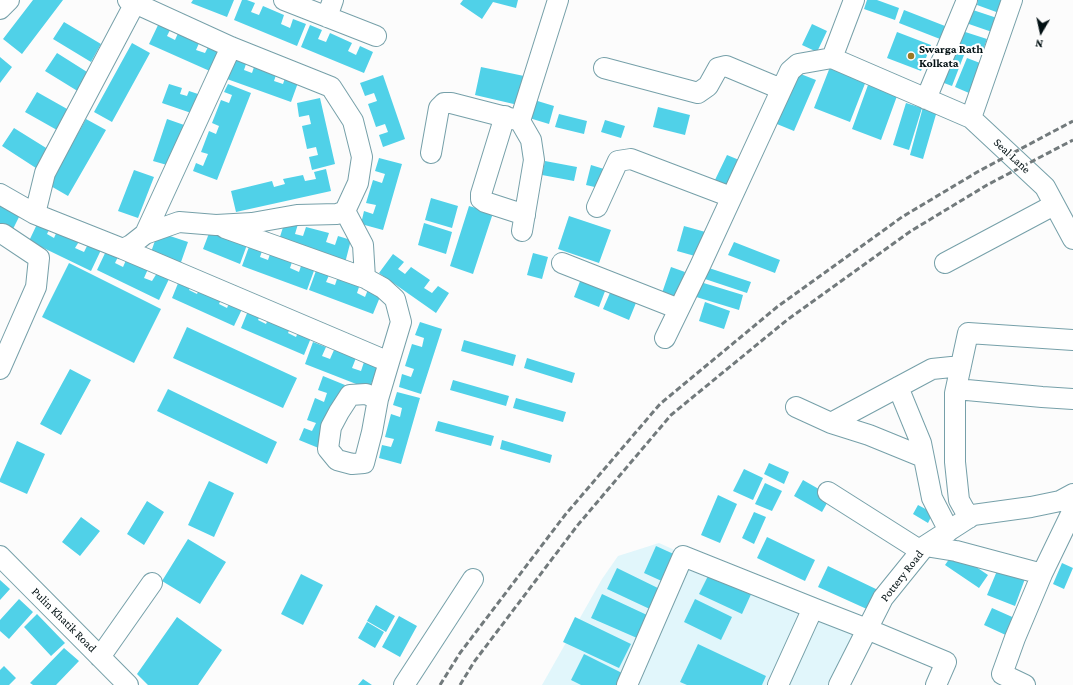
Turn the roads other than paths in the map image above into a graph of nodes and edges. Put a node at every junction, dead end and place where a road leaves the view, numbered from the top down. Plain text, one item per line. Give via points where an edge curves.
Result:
1 (9, 0) edge
2 (284, 0) edge
3 (558, 0) edge
4 (854, 0) edge
5 (967, 0) edge
6 (1012, 0) edge
7 (132, 2) edge
8 (330, 8) edge
9 (0, 9) edge
10 (376, 36) dead end
11 (231, 47) junction
12 (832, 58) junction
13 (604, 68) dead end
14 (781, 89) junction
15 (926, 99) junction
16 (970, 118) junction
17 (513, 119) junction
18 (431, 153) dead end
19 (0, 194) edge
20 (731, 197) junction
21 (1054, 205) junction
22 (597, 207) dead end
23 (345, 211) junction
24 (35, 214) junction
25 (216, 225) junction
26 (0, 234) edge
27 (145, 234) junction
28 (1072, 234) edge
29 (123, 249) junction
30 (562, 263) dead end
31 (945, 263) dead end
32 (365, 278) junction
33 (679, 310) junction
34 (665, 338) dead end
35 (1073, 340) edge
36 (389, 362) junction
37 (961, 366) junction
38 (0, 369) edge
39 (898, 387) junction
40 (956, 389) junction
41 (378, 399) dead end
42 (1073, 399) edge
43 (796, 407) dead end
44 (831, 423) junction
45 (923, 457) junction
46 (828, 492) dead end
47 (1069, 506) edge
48 (969, 518) junction
49 (949, 531) junction
50 (923, 549) junction
51 (0, 556) edge
52 (1042, 574) junction
53 (473, 579) dead end
54 (152, 583) dead end
55 (813, 608) junction
56 (868, 629) junction
57 (100, 657) junction
58 (128, 685) edge
59 (404, 685) edge
60 (627, 685) edge
61 (778, 685) edge
62 (839, 685) edge
63 (936, 685) edge
64 (1025, 685) edge

1 - 9 street
2 - 8 street
3 - 17 street
4 - 12 street
5 - 15 street
6 - 16 street
7 - 11 street
7 - 24 street via 45,173
8 - 10 street
11 - 23 street via 331,87 353,121 362,157 358,183
11 - 27 street
12 - 14 street via 794,66
12 - 15 street, Seal Lane
13 - 14 street via 698,93 708,86 718,68 726,66
14 - 20 street
15 - 16 street, Seal Lane
16 - 21 street, Seal Lane via 1045,188
17 - 17 street via 531,140 534,160 524,223 481,199
17 - 18 street via 444,103 439,108
19 - 24 street
20 - 22 street via 631,159 618,161
20 - 33 street
21 - 28 street, Seal Lane
21 - 31 street
23 - 25 street via 337,214 297,215 252,223
23 - 32 street via 363,245
24 - 29 street
25 - 27 street via 179,222
25 - 32 street
26 - 38 street via 39,258 36,288
27 - 29 street
29 - 36 street
30 - 33 street
32 - 36 street via 395,298 401,322
33 - 34 street
35 - 37 street via 968,333
36 - 41 street
37 - 39 street via 932,369
37 - 40 street
39 - 44 street
39 - 45 street via 921,443
40 - 42 street
40 - 48 street via 955,462 959,500
43 - 44 street
44 - 45 street via 869,434
45 - 49 street via 932,498
46 - 50 street
47 - 48 street, Pottery Road via 1031,507 973,515
47 - 52 street
48 - 49 street, Pottery Road
49 - 50 street, Pottery Road
50 - 52 street via 956,551
50 - 56 street, Pottery Road via 883,598
51 - 57 street, Pulin Khatik Road
52 - 64 street via 1002,674
53 - 59 street
54 - 57 street
55 - 56 street
55 - 60 street via 683,556
55 - 61 street
56 - 62 street, Pottery Road
56 - 63 street via 946,662
57 - 58 street, Pulin Khatik Road

